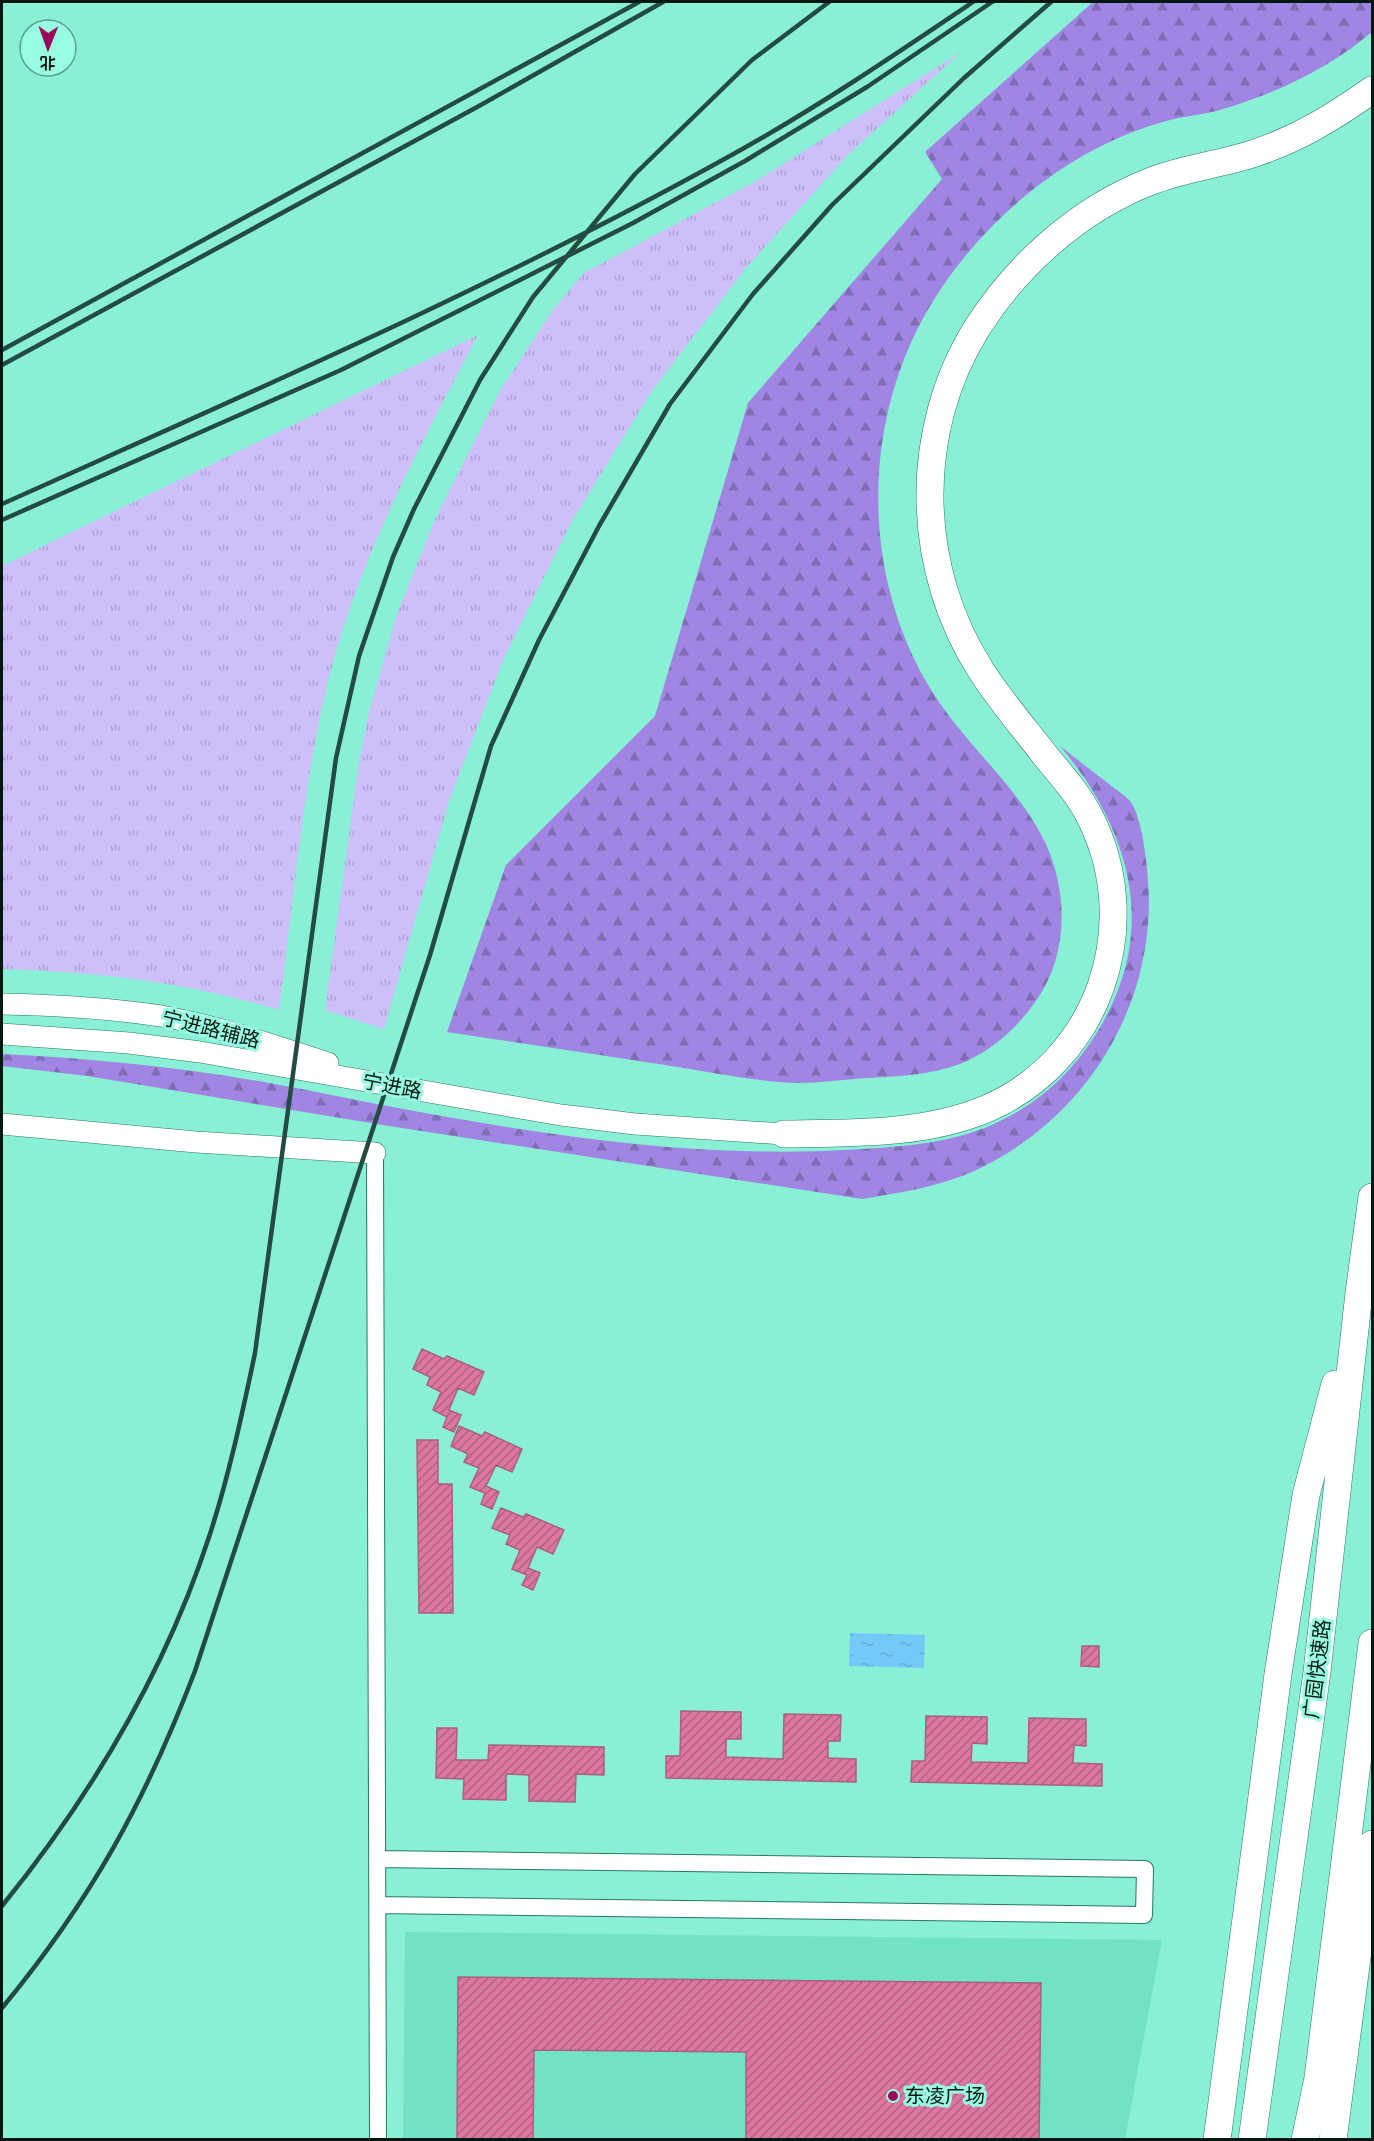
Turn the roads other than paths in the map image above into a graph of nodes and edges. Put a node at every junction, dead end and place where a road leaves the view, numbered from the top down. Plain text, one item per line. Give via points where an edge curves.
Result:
1 (1372, 90) edge
2 (2, 1004) edge
3 (2, 1034) edge
4 (414, 1091) junction
5 (2, 1124) edge
6 (784, 1134) joint
7 (375, 1153) joint
8 (1372, 1197) edge
9 (1359, 1293) junction
10 (1372, 1643) edge
11 (1372, 1844) edge
12 (378, 1859) junction
13 (378, 1905) junction
14 (378, 2139) edge
15 (1217, 2139) edge
16 (1252, 2139) edge
17 (1305, 2139) edge
18 (1333, 2139) edge

1 - 6 highway via 1322,124 1264,150 1179,171 1110,201 1078,221 1022,270 977,329 942,405 932,451 929,497 933,543 943,588 960,632 982,672 1071,784 1105,852 1114,928 1109,966 1096,1002 1064,1050 1022,1089 988,1108 952,1121 914,1127
2 - 4 street, 宁进路辅路 via 102,1008 174,1019 220,1029
3 - 4 street, 宁进路 via 200,1052
4 - 6 street, 宁进路 via 593,1119
5 - 7 street
7 - 12 street
8 - 9 highway, 广园快速路
9 - 15 highway via 1306,1495 1278,1674
9 - 16 highway, 广园快速路 via 1317,1672
10 - 17 highway via 1318,2078
11 - 18 highway
12 - 13 street
12 - 13 street via 1145,1869 1144,1915
13 - 14 street

